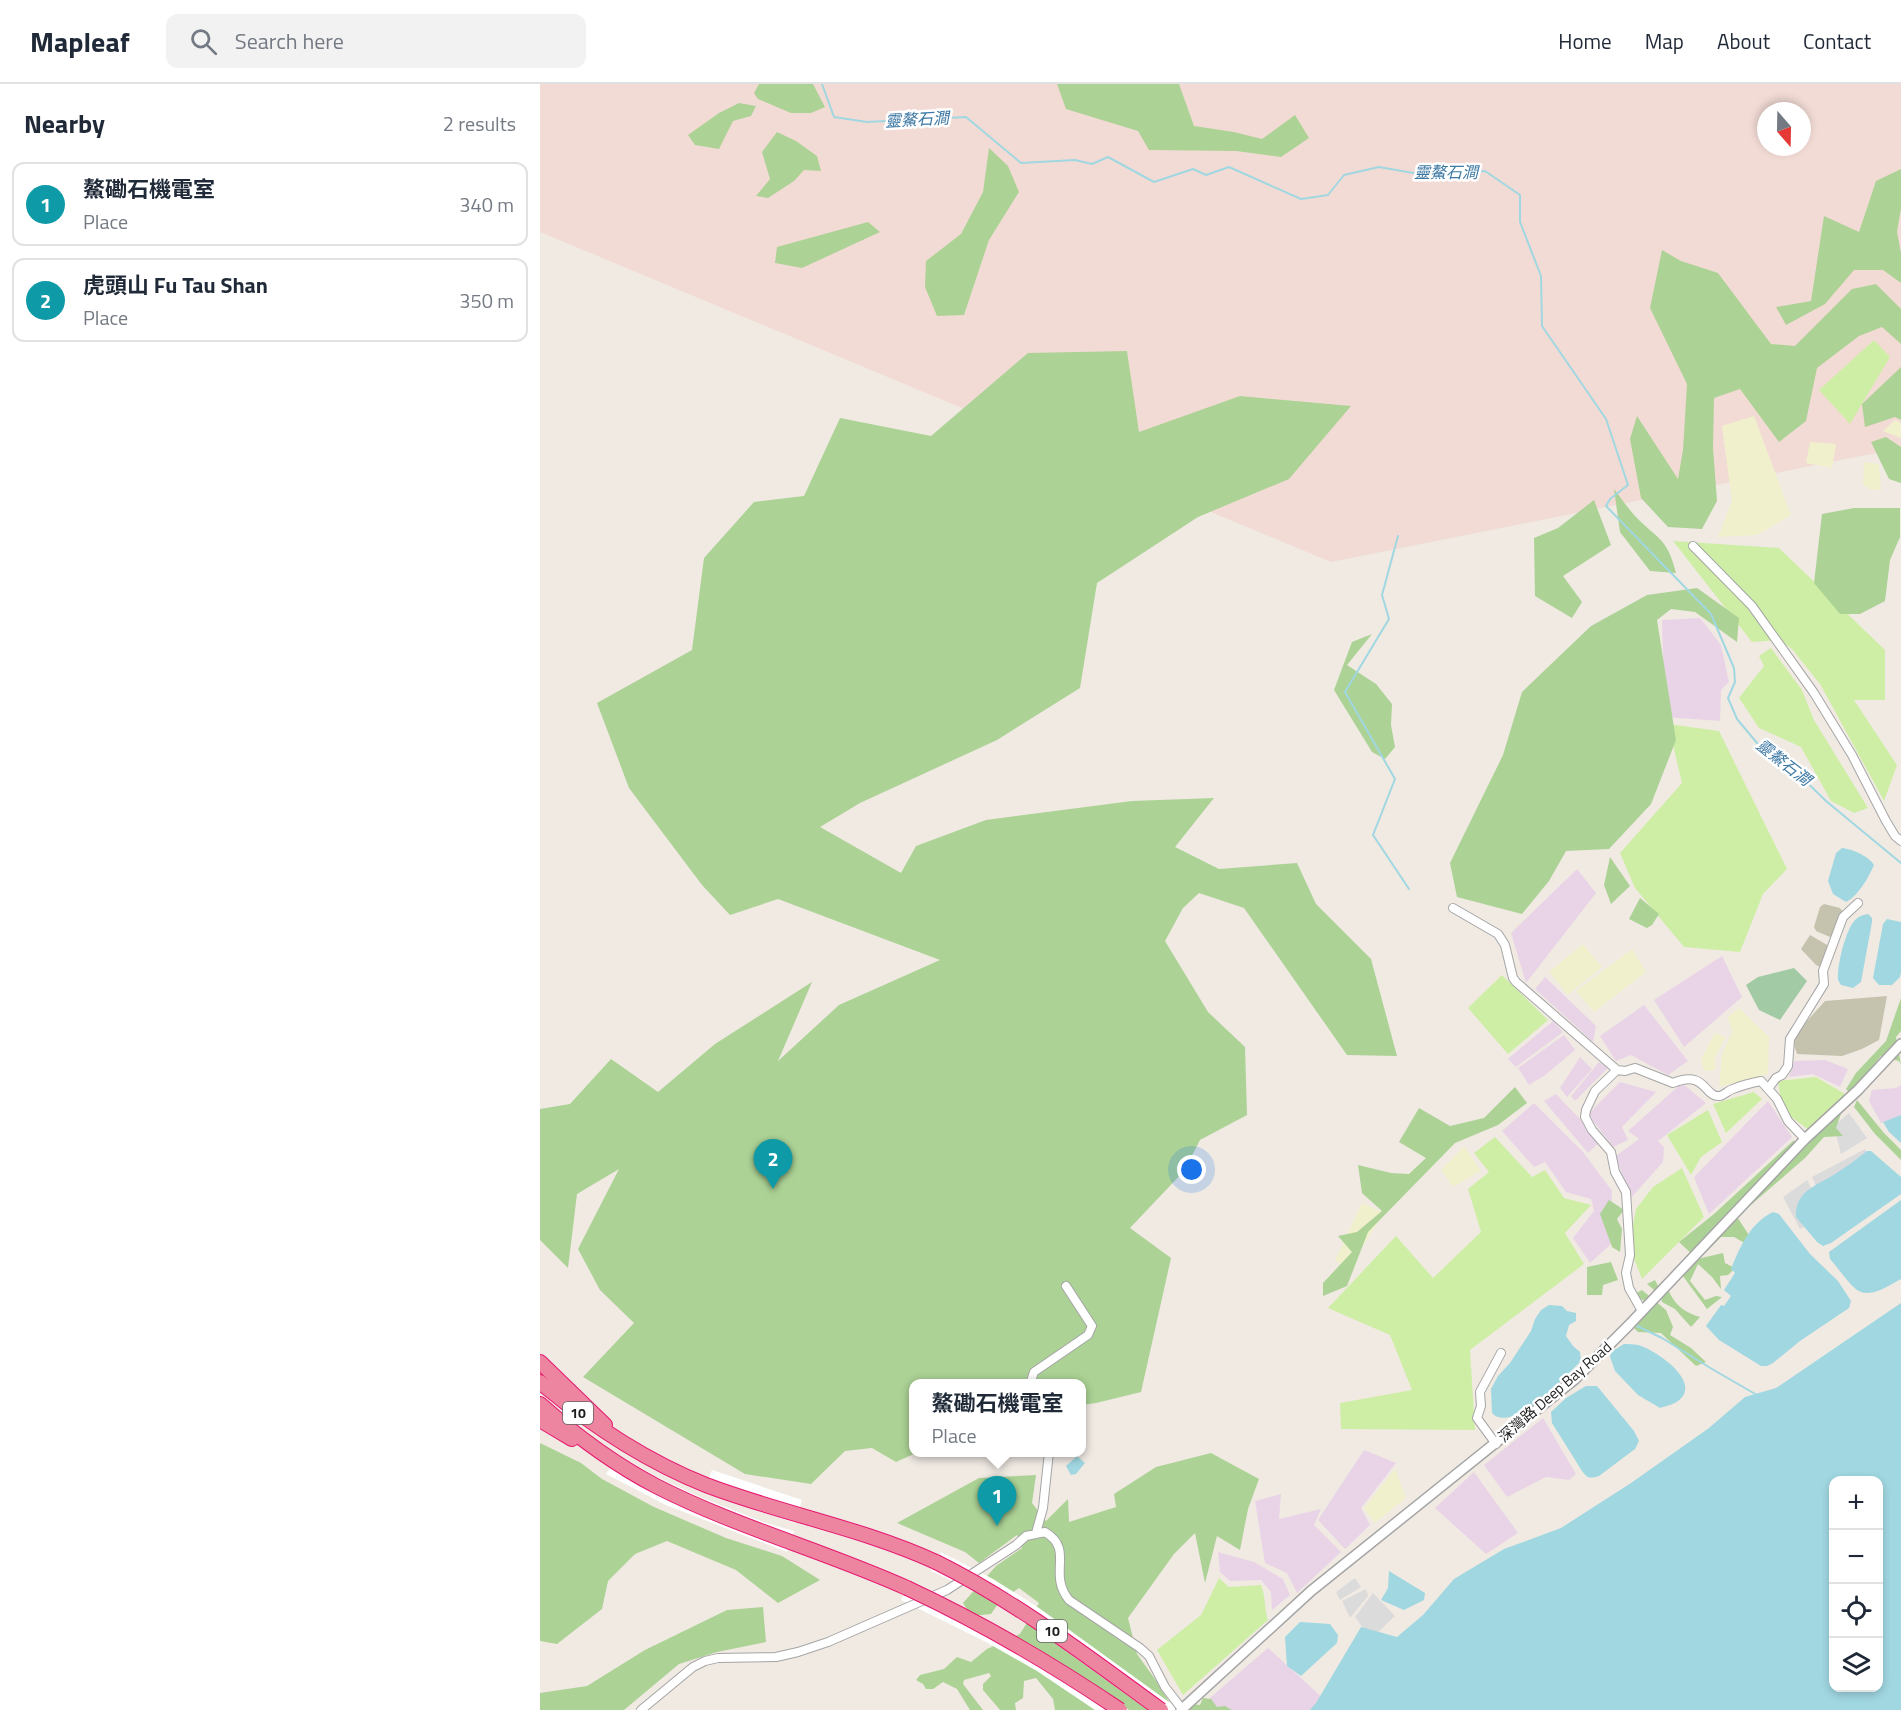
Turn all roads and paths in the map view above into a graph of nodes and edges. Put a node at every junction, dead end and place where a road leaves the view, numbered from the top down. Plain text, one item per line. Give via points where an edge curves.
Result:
1 (1693, 546) dead end
2 (1901, 841) edge
3 (1858, 903) dead end
4 (1453, 908) dead end
5 (1901, 1044) edge
6 (1617, 1070) junction
7 (1768, 1089) junction
8 (1805, 1139) junction
9 (1066, 1286) dead end
10 (1642, 1311) junction
11 (1501, 1353) dead end
12 (540, 1362) edge
13 (1031, 1379) edge
14 (540, 1382) edge
15 (540, 1404) edge
16 (540, 1420) edge
17 (618, 1441) junction
18 (1496, 1444) junction
19 (601, 1453) junction
20 (1049, 1457) edge
21 (1036, 1533) junction
22 (1181, 1709) edge
23 (641, 1710) edge
24 (1120, 1710) edge
25 (1161, 1710) edge

1 - 2 street via 1752,606 1814,693
3 - 7 street via 1843,917 1823,971 1824,984 1790,1039 1788,1066
4 - 6 street via 1498,934 1516,982
5 - 8 street, 深灣路 Deep Bay Road
6 - 7 street via 1635,1068 1673,1083 1694,1078 1721,1096 1744,1084 1761,1081
6 - 10 street via 1595,1090 1586,1117 1611,1152 1626,1192 1630,1255 1626,1273 1629,1288
7 - 8 street
8 - 10 street, 深灣路 Deep Bay Road
9 - 13 street via 1092,1326 1088,1335 1034,1372
10 - 18 street, 深灣路 Deep Bay Road via 1575,1379
11 - 18 street via 1480,1392 1477,1418
12 - 17 highway
14 - 17 highway, 10
15 - 19 highway, 10
16 - 19 highway
17 - 25 highway, 10, bridge via 707,1485 876,1537 936,1562 1025,1612
18 - 22 street, 深灣路 Deep Bay Road via 1311,1591
19 - 24 highway, 10, bridge via 685,1500 907,1588 971,1619
20 - 21 street via 1045,1498
21 - 22 street via 1045,1532 1054,1538 1061,1551 1062,1591 1149,1656
21 - 23 street via 947,1590 828,1642 776,1657 705,1661

